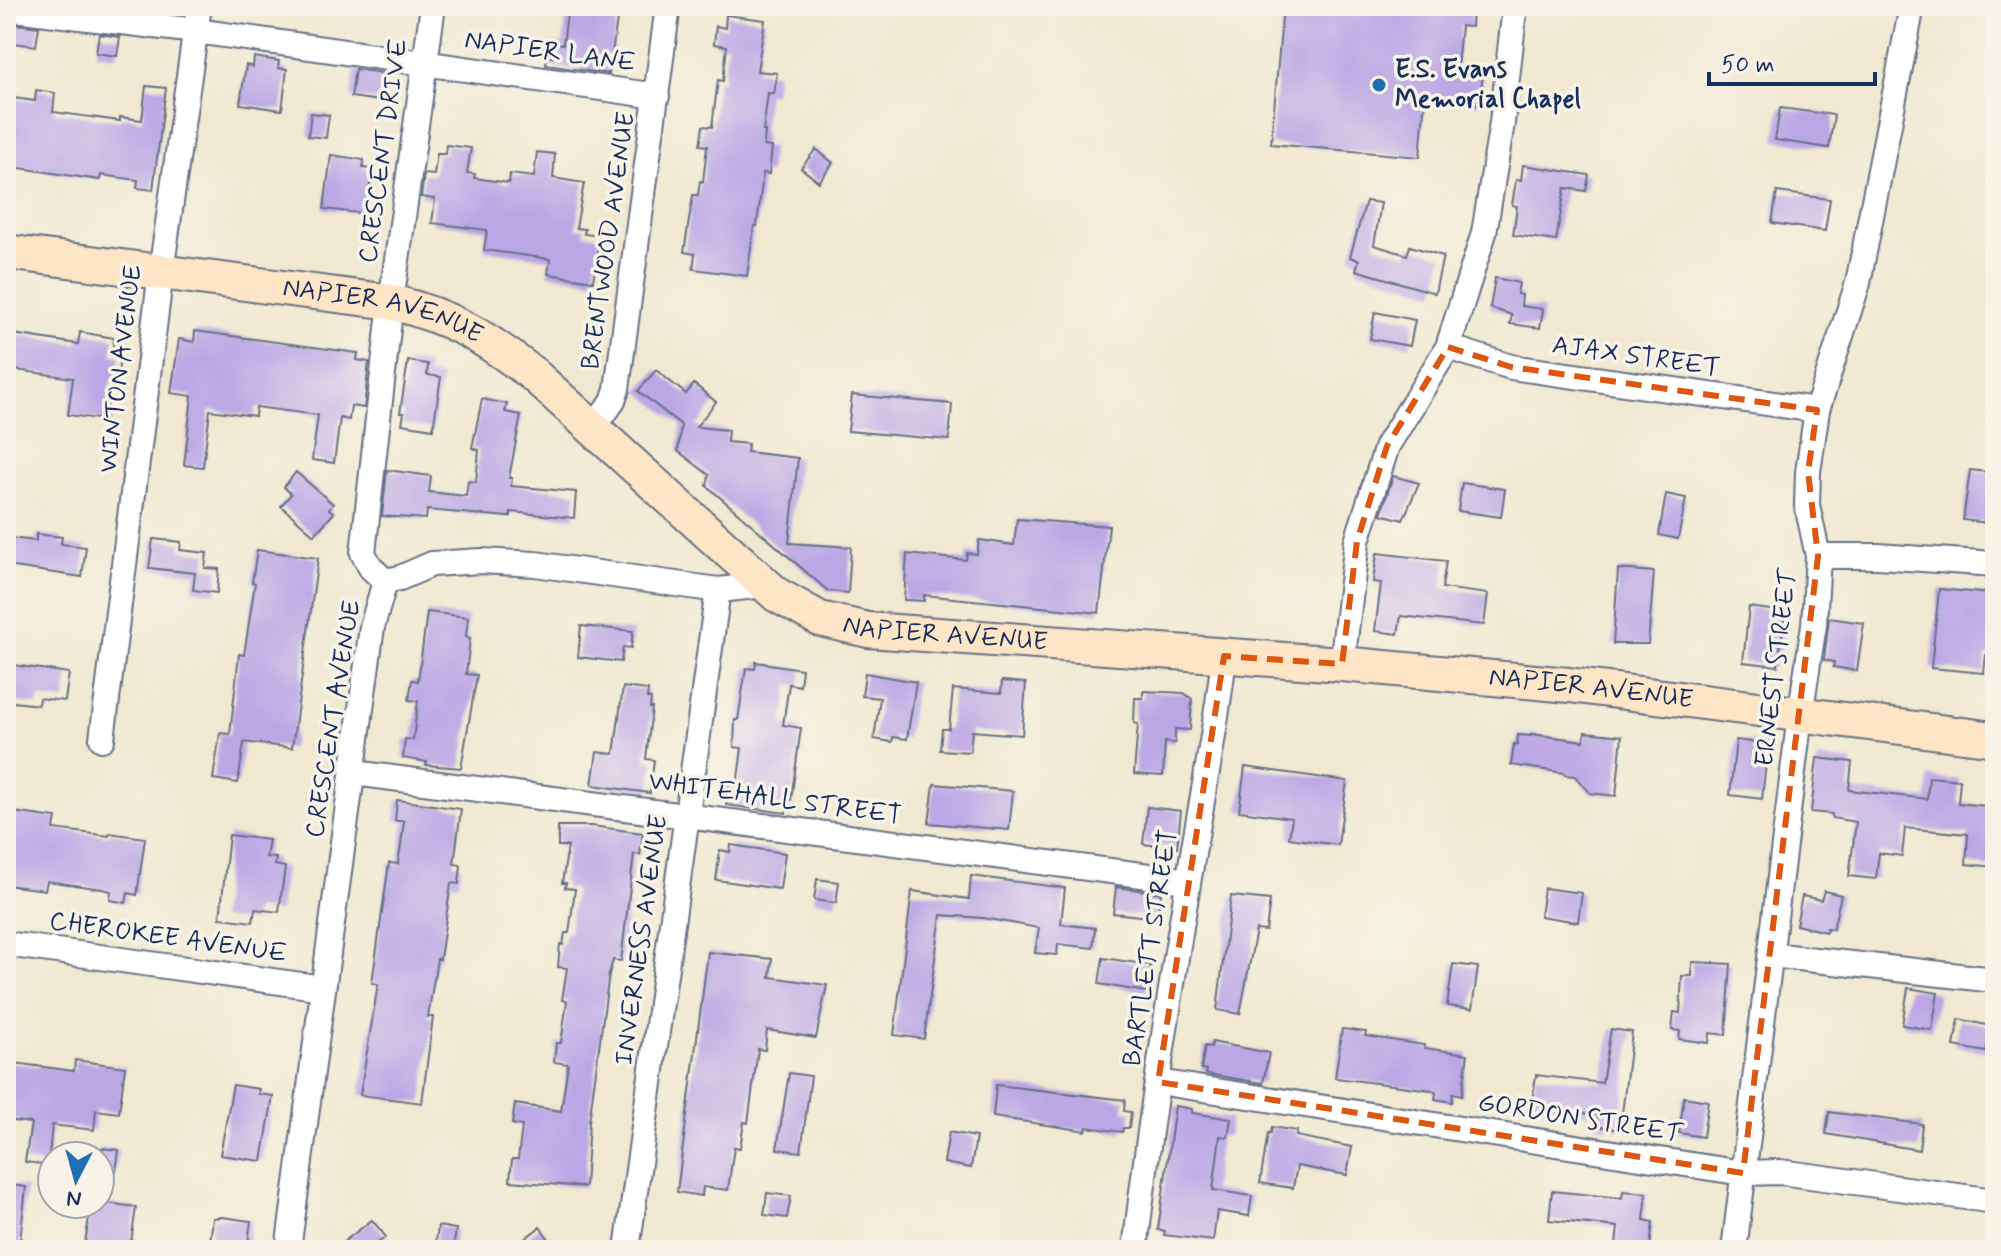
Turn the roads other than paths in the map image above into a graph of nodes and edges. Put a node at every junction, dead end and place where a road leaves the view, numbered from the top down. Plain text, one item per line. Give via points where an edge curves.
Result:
1 (199, 6) edge
2 (433, 6) edge
3 (668, 6) edge
4 (1515, 6) edge
5 (1912, 6) edge
6 (6, 8) edge
7 (196, 31) junction
8 (425, 63) junction
9 (657, 96) junction
10 (6, 252) edge
11 (161, 272) junction
12 (391, 302) junction
13 (1448, 347) junction
14 (1817, 410) junction
15 (593, 429) junction
16 (1818, 556) junction
17 (1995, 564) edge
18 (385, 581) junction
19 (766, 585) junction
20 (718, 590) junction
21 (1224, 656) junction
22 (1342, 664) junction
23 (1800, 715) junction
24 (102, 739) dead end
25 (1995, 739) edge
26 (354, 773) junction
27 (687, 816) junction
28 (1188, 881) junction
29 (6, 944) edge
30 (1771, 955) junction
31 (1995, 980) edge
32 (323, 988) junction
33 (1158, 1082) junction
34 (1743, 1173) junction
35 (1995, 1201) edge
36 (288, 1250) edge
37 (627, 1250) edge
38 (1135, 1250) edge
39 (1734, 1250) edge

1 - 7 street, WINTON AVENUE
2 - 8 street, CRESCENT DRIVE
3 - 9 street, BRENTWOOD AVENUE
4 - 13 street via 1484,233
5 - 14 street, ERNEST STREET via 1858,283
6 - 7 street, NAPIER LANE
7 - 8 street, NAPIER LANE
7 - 11 street, WINTON AVENUE
8 - 9 street, NAPIER LANE
8 - 12 street, CRESCENT DRIVE
9 - 15 street, BRENTWOOD AVENUE via 617,389
10 - 11 street, NAPIER AVENUE
11 - 12 street, NAPIER AVENUE
11 - 24 street, WINTON AVENUE
12 - 15 street, NAPIER AVENUE via 466,327 534,375
12 - 18 street, CRESCENT DRIVE via 363,553
13 - 14 street, AJAX STREET via 1511,367
13 - 22 street via 1387,446 1357,541
14 - 16 street, ERNEST STREET via 1807,505
15 - 19 street, NAPIER AVENUE
16 - 17 street
16 - 23 street, ERNEST STREET
18 - 20 street, CRESCENT AVENUE via 432,564 481,561
18 - 26 street, CRESCENT AVENUE via 372,627
19 - 20 street, CRESCENT AVENUE
19 - 21 street, NAPIER AVENUE via 802,611 868,630
20 - 27 street, INVERNESS AVENUE
21 - 22 street, NAPIER AVENUE
21 - 28 street, BARTLETT STREET
22 - 23 street, NAPIER AVENUE via 1569,685
23 - 25 street, NAPIER AVENUE
23 - 30 street, ERNEST STREET
26 - 27 street, WHITEHALL STREET
26 - 32 street, CRESCENT AVENUE
27 - 28 street, WHITEHALL STREET
27 - 37 street, INVERNESS AVENUE
28 - 33 street, BARTLETT STREET
29 - 32 street, CHEROKEE AVENUE
30 - 31 street
30 - 34 street, ERNEST STREET
32 - 36 street, CRESCENT AVENUE
33 - 34 street, GORDON STREET
33 - 38 street, BARTLETT STREET
34 - 35 street, GORDON STREET via 1780,1172
34 - 39 street, ERNEST STREET

